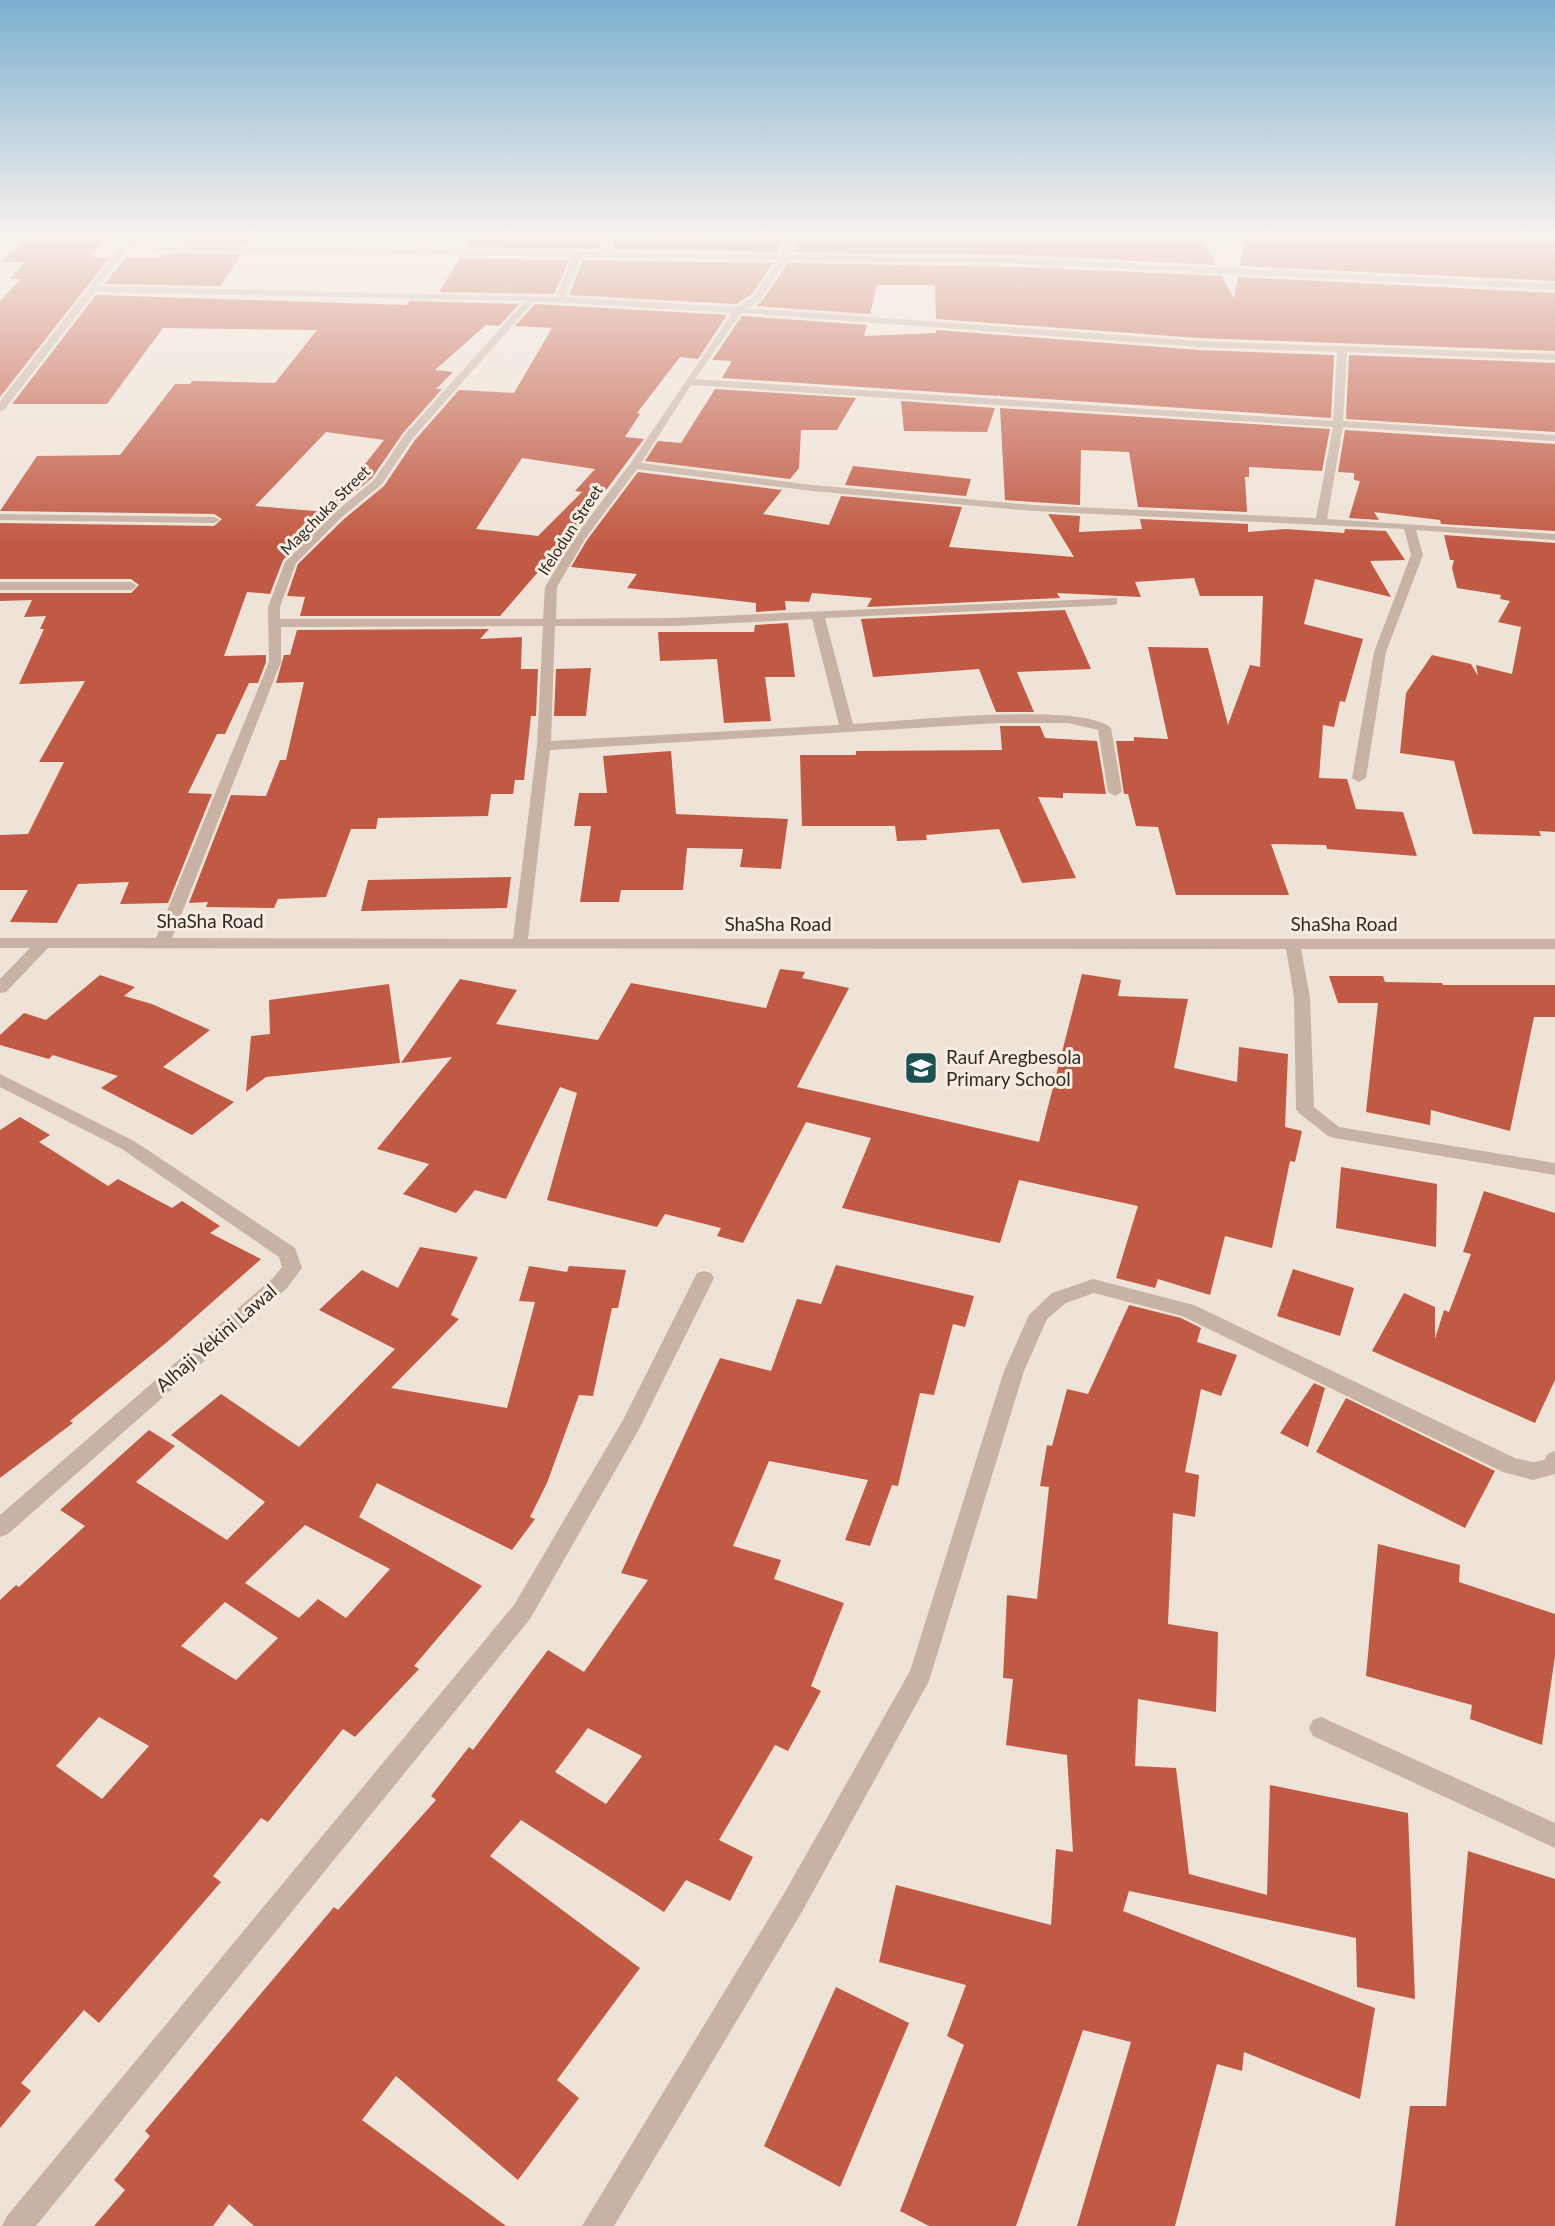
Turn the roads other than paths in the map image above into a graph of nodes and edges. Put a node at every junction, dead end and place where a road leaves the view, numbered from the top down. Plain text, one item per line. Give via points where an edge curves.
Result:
1 (54, 336) edge
2 (498, 336) edge
3 (720, 336) edge
4 (1086, 336) edge
5 (1342, 350) junction
6 (1555, 357) edge
7 (688, 382) junction
8 (2, 405) edge
9 (1338, 426) junction
10 (1555, 438) edge
11 (634, 465) junction
12 (0, 517) edge
13 (214, 520) dead end
14 (1321, 522) junction
15 (1409, 526) junction
16 (1555, 537) edge
17 (0, 586) edge
18 (131, 586) dead end
19 (1114, 601) dead end
20 (818, 617) junction
21 (275, 623) junction
22 (548, 624) junction
23 (847, 728) junction
24 (544, 746) junction
25 (1359, 778) dead end
26 (1115, 792) dead end
27 (0, 943) edge
28 (44, 943) junction
29 (162, 943) junction
30 (520, 944) junction
31 (1555, 944) edge
32 (1293, 946) junction
33 (0, 988) edge
34 (0, 1080) edge
35 (1555, 1169) edge
36 (704, 1278) dead end
37 (1555, 1460) edge
38 (0, 1528) edge
39 (1321, 1728) dead end
40 (1555, 1836) edge
41 (17, 2226) edge
42 (597, 2226) edge

1 - 8 street
2 - 21 street, Magchuka Street via 409,436 378,482 291,562 274,607
3 - 7 street, Ifelodun Street
4 - 5 street
5 - 6 street
5 - 9 street
7 - 9 street
7 - 11 street, Ifelodun Street
9 - 10 street
9 - 14 street
11 - 14 street via 813,488 1020,507
11 - 22 street, Ifelodun Street via 558,573 551,587
12 - 13 street
14 - 15 street
15 - 16 street
15 - 25 street via 1417,555 1380,652
17 - 18 street
19 - 20 street
20 - 22 street
20 - 23 street
21 - 22 street
21 - 29 street, Magchuka Street via 275,662
22 - 24 street, Ifelodun Street
23 - 24 street
23 - 26 street via 1034,719 1091,722 1104,728 1108,739
24 - 30 street, Ifelodun Street
27 - 28 street, ShaSha Road
28 - 29 street, ShaSha Road
28 - 33 street
29 - 30 street, ShaSha Road
30 - 32 street, ShaSha Road
31 - 32 street, ShaSha Road
32 - 35 street via 1301,997 1305,1109 1318,1122 1334,1132
34 - 38 street, Alhaji Yekini Lawal via 128,1145 288,1253 292,1268
36 - 41 street via 631,1425 522,1612
37 - 42 street via 1550,1468 1533,1471 1511,1466 1187,1310 1093,1286 1059,1298 1039,1315 1014,1371 921,1674 794,1901
39 - 40 street

